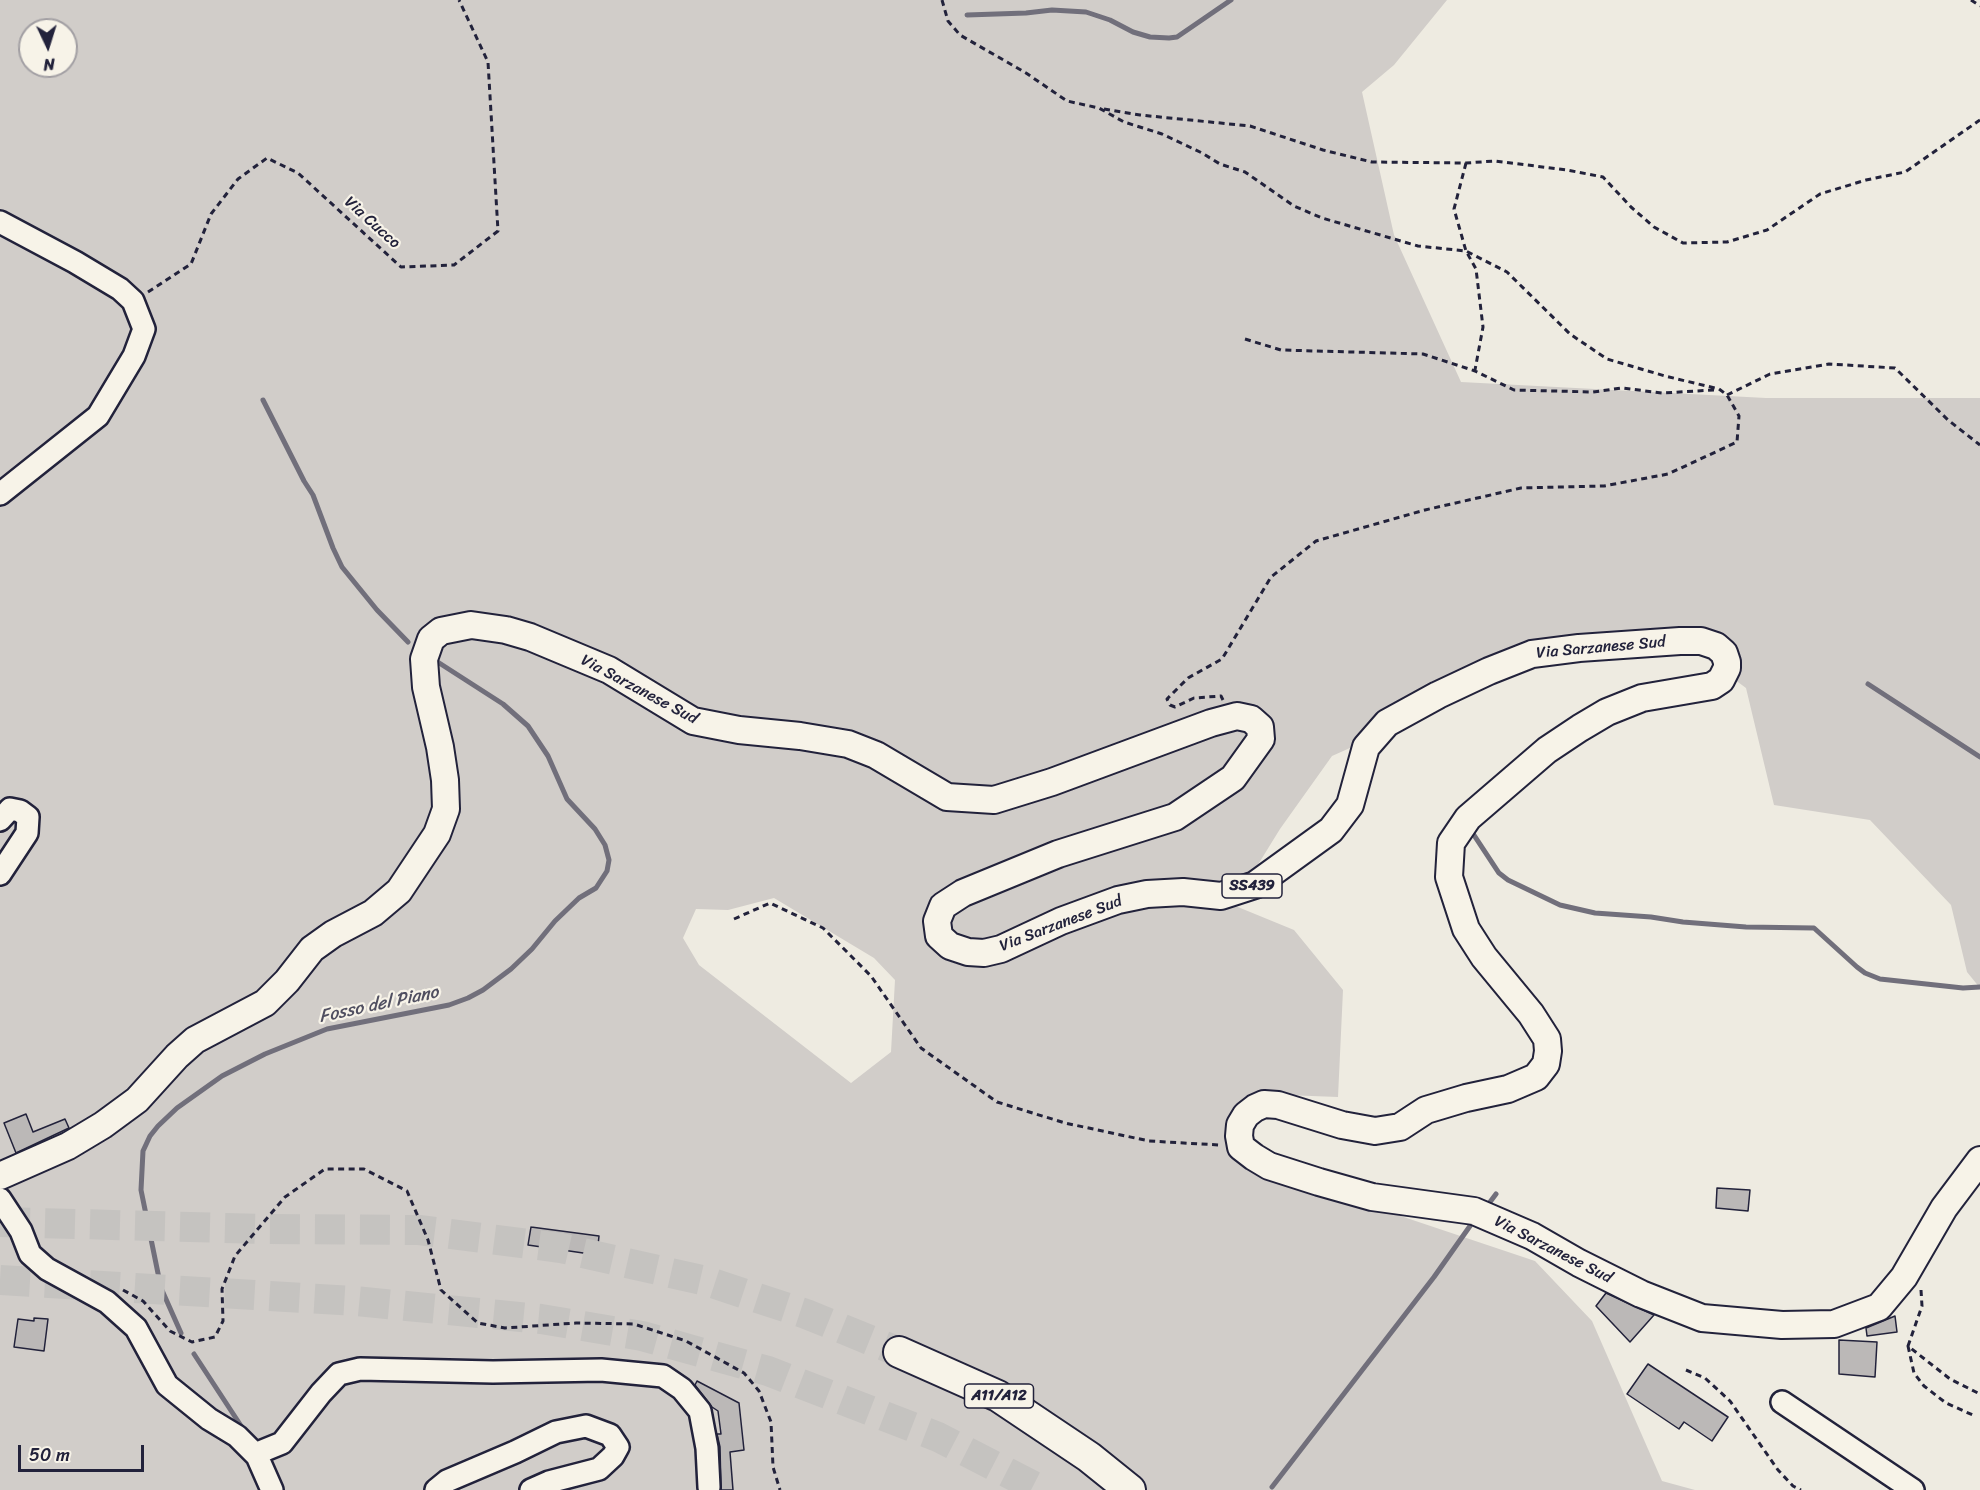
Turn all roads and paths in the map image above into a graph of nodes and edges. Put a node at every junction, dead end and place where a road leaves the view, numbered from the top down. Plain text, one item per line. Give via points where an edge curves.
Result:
1 (459, 0) edge
2 (942, 0) edge
3 (1971, 0) edge
4 (1980, 6) edge
5 (1099, 108) junction
6 (1980, 120) edge
7 (1466, 163) junction
8 (0, 222) edge
9 (1466, 251) junction
10 (134, 301) junction
11 (1245, 339) dead end
12 (1475, 371) junction
13 (1719, 389) junction
14 (1727, 395) junction
15 (1980, 446) edge
16 (0, 494) edge
17 (1222, 720) junction
18 (0, 820) edge
19 (0, 874) edge
20 (734, 919) dead end
21 (1241, 1147) junction
22 (1980, 1160) edge
23 (0, 1176) edge
24 (0, 1199) edge
25 (1913, 1262) junction
26 (115, 1285) dead end
27 (1908, 1346) junction
28 (899, 1352) tunnel mouth
29 (1686, 1370) dead end
30 (1980, 1394) edge
31 (1782, 1402) dead end
32 (1975, 1416) dead end
33 (255, 1454) junction
34 (709, 1487) dead end
35 (272, 1490) edge
36 (436, 1490) edge
37 (531, 1490) edge
38 (780, 1490) edge
39 (1130, 1490) edge
40 (1801, 1490) edge
41 (1913, 1490) edge

1 - 10 path, Via Cucco via 488,62 498,231 454,265 401,267 298,173 267,158 238,179 211,214 191,264
2 - 5 path via 948,21 960,35 1067,101
3 - 4 path
5 - 7 path via 1140,116 1251,126 1372,162
5 - 9 path via 1124,123 1162,134 1220,164 1245,172 1294,206 1322,218 1418,246
6 - 7 path via 1905,172 1820,194 1767,230 1727,242 1683,243 1654,227 1603,177 1505,162
7 - 9 path via 1454,209
8 - 10 street via 75,261
9 - 12 path via 1476,269 1483,327
9 - 13 path via 1507,272 1570,334 1607,359
10 - 16 street via 144,329 134,357 98,416
11 - 12 path via 1281,350 1423,354
12 - 13 path via 1514,390 1593,392 1622,388 1662,393
13 - 14 path
14 - 15 path via 1770,375 1829,364 1895,368
14 - 17 path via 1738,416 1737,442 1668,474 1604,486 1521,488 1316,541 1271,577 1222,659 1188,678 1167,699 1175,707 1194,698 1221,696 1225,704
17 - 21 main road, Via Sarzanese Sud / SS439 via 1237,716 1251,719 1260,727 1261,739 1233,778 1175,817 1058,854 963,892 944,906 937,921 939,936 950,946 984,953 1118,900 1183,892 1221,896 1255,885 1331,830 1350,805 1366,747 1387,723 1438,695 1532,654 1701,641 1716,646 1727,662 1725,674 1712,686 1642,698 1580,728 1547,750 1468,818 1451,843 1449,877 1466,929 1547,1039 1546,1064 1536,1077 1508,1089 1426,1110 1400,1127 1375,1131 1264,1104 1255,1107 1240,1125
17 - 23 main road, Via Sarzanese Sud / SS439 via 994,800 963,799 948,797 876,755 848,744 693,721 609,670 530,637 471,625 441,631 431,639 424,670 445,780 446,809 438,834 399,891 373,913 312,949 265,1003 195,1040 136,1100 111,1119 68,1146
18 - 19 street via 10,809 28,817 27,833
20 - 21 path via 770,903 823,928 871,976 921,1048 997,1102 1065,1123 1149,1141
21 - 25 main road, Via Sarzanese Sud via 1269,1166 1372,1197 1474,1211 1532,1236 1641,1294 1701,1318 1782,1325 1834,1324 1879,1307
22 - 25 main road, Via Sarzanese Sud via 1944,1208
24 - 33 street via 21,1231 30,1254 47,1269 107,1302 136,1328 167,1385 237,1436
25 - 27 path via 1921,1286 1922,1306
26 - 38 path via 143,1301 170,1331 192,1342 215,1337 223,1320 222,1289 235,1256 285,1197 325,1169 364,1169 407,1191 428,1240 441,1290 478,1323 505,1328 634,1324 686,1341 744,1373 759,1391 771,1422 773,1467
27 - 30 path via 1950,1379
27 - 32 path via 1914,1373 1924,1386
28 - 39 highway, A11/A12 via 998,1396 1089,1457
29 - 40 path via 1705,1378 1730,1401 1778,1470
31 - 41 street
33 - 34 street via 282,1443 339,1374 360,1369 601,1370 663,1376 682,1389 700,1411
33 - 35 street
36 - 37 street via 447,1481 556,1432 586,1426 610,1435 618,1447 600,1469

